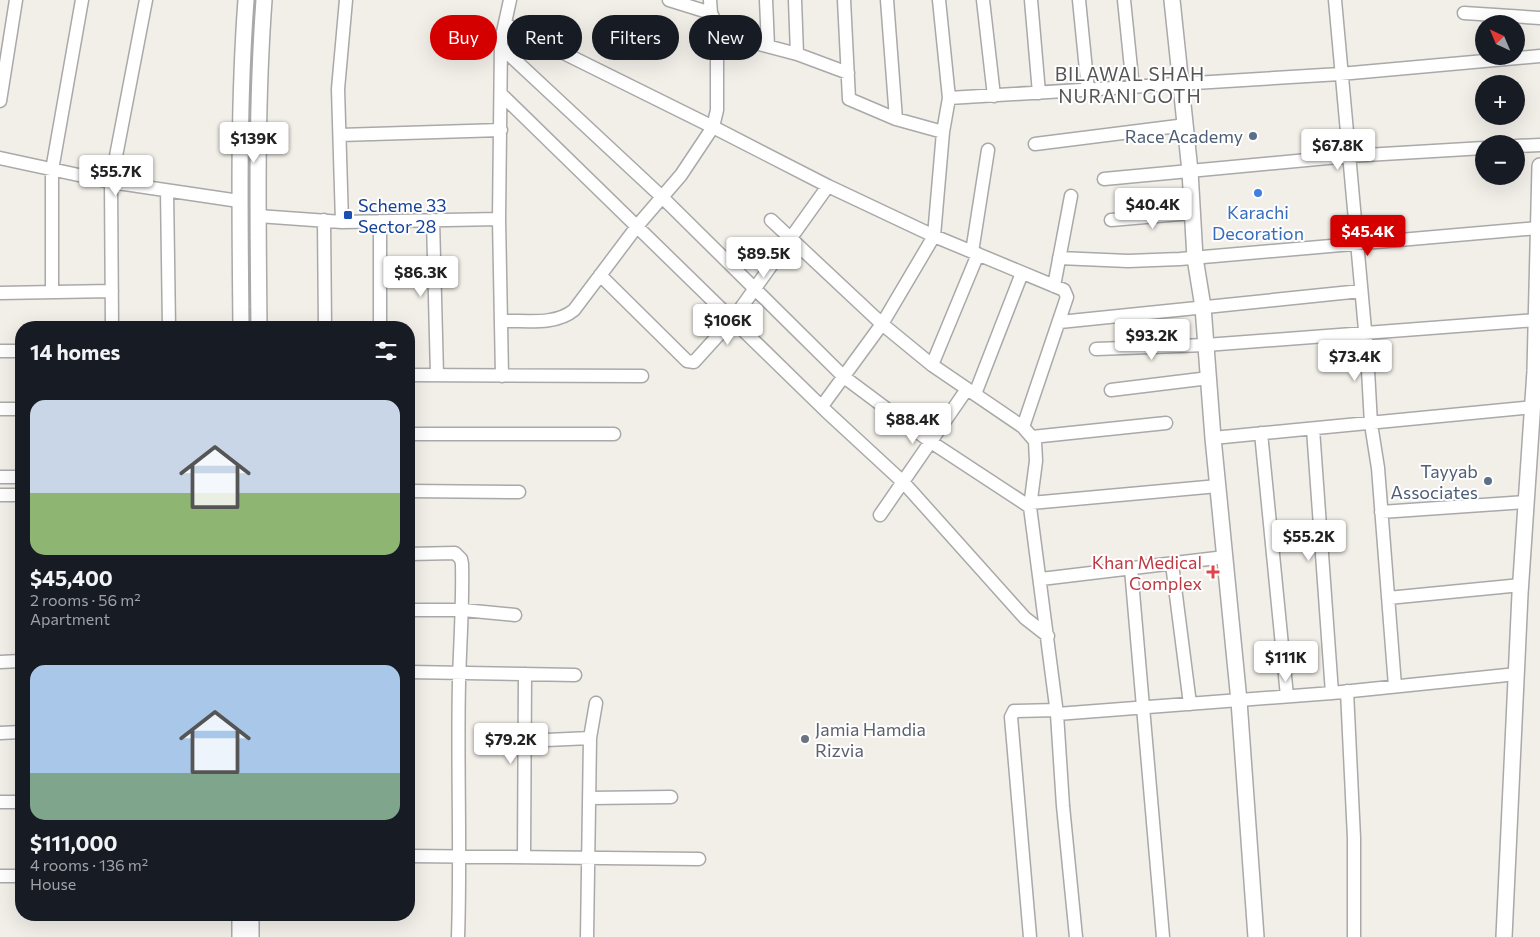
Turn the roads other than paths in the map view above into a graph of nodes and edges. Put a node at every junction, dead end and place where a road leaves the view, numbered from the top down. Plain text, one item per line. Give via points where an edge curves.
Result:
1 (16, 0) edge
2 (82, 0) edge
3 (146, 0) edge
4 (246, 0) edge
5 (264, 0) edge
6 (346, 0) edge
7 (510, 0) edge
8 (669, 0) edge
9 (710, 0) edge
10 (766, 0) edge
11 (795, 0) edge
12 (844, 0) edge
13 (887, 0) edge
14 (939, 0) edge
15 (984, 0) edge
16 (1031, 0) edge
17 (1079, 0) edge
18 (1124, 0) edge
19 (1172, 0) edge
20 (1335, 0) edge
21 (1464, 13) dead end
22 (710, 14) joint
23 (1540, 18) edge
24 (505, 24) junction
25 (762, 44) edge
26 (768, 46) junction
27 (501, 47) junction
28 (797, 54) junction
29 (1540, 56) edge
30 (717, 60) edge
31 (848, 73) junction
32 (1340, 74) junction
33 (1182, 85) junction
34 (1133, 88) junction
35 (1088, 90) junction
36 (1039, 93) junction
37 (501, 94) junction
38 (994, 96) junction
39 (949, 98) junction
40 (0, 101) edge
41 (896, 119) junction
42 (1186, 125) junction
43 (713, 126) junction
44 (501, 130) junction
45 (943, 132) junction
46 (340, 135) junction
47 (1035, 144) dead end
48 (1540, 145) edge
49 (1525, 146) edge
50 (1475, 149) edge
51 (988, 150) dead end
52 (1349, 156) junction
53 (0, 158) edge
54 (1540, 166) edge
55 (52, 170) junction
56 (1190, 171) junction
57 (1104, 179) dead end
58 (111, 182) junction
59 (828, 186) junction
60 (167, 191) junction
61 (1071, 196) dead end
62 (662, 197) junction
63 (239, 201) junction
64 (1192, 213) junction
65 (258, 216) junction
66 (499, 219) junction
67 (324, 220) junction
68 (433, 220) junction
69 (771, 220) dead end
70 (1111, 220) dead end
71 (380, 221) junction
72 (342, 222) junction
73 (638, 225) junction
74 (1538, 228) junction
75 (934, 236) junction
76 (791, 239) junction
77 (1357, 244) junction
78 (976, 253) junction
79 (1059, 258) junction
80 (1194, 258) junction
81 (1022, 273) junction
82 (600, 275) junction
83 (1054, 286) junction
84 (755, 290) junction
85 (112, 291) junction
86 (1361, 291) junction
87 (52, 292) junction
88 (0, 293) edge
89 (1203, 307) junction
90 (733, 319) junction
91 (1536, 320) junction
92 (112, 321) edge
93 (169, 321) edge
94 (241, 321) edge
95 (260, 321) edge
96 (326, 321) edge
97 (380, 321) edge
98 (501, 321) junction
99 (1060, 322) junction
100 (882, 324) junction
101 (1364, 333) junction
102 (1206, 345) junction
103 (1096, 349) dead end
104 (0, 351) edge
105 (15, 351) edge
106 (932, 365) junction
107 (415, 375) edge
108 (437, 375) junction
109 (502, 376) junction
110 (642, 376) dead end
111 (844, 377) junction
112 (1208, 378) junction
113 (1111, 390) dead end
114 (971, 392) junction
115 (822, 406) junction
116 (1533, 407) junction
117 (0, 409) edge
118 (15, 409) edge
119 (1166, 423) dead end
120 (1371, 424) junction
121 (1023, 427) junction
122 (1313, 429) junction
123 (1261, 433) junction
124 (415, 434) edge
125 (614, 434) dead end
126 (1032, 437) junction
127 (1213, 438) junction
128 (931, 442) junction
129 (15, 477) edge
130 (0, 478) edge
131 (904, 483) junction
132 (1218, 486) junction
133 (415, 491) edge
134 (519, 492) dead end
135 (0, 495) edge
136 (15, 495) edge
137 (1526, 502) junction
138 (1031, 505) junction
139 (1381, 512) junction
140 (880, 515) dead end
141 (415, 554) edge
142 (1225, 557) junction
143 (1172, 564) junction
144 (1131, 569) junction
145 (1040, 579) junction
146 (1521, 585) junction
147 (1388, 598) junction
148 (415, 610) edge
149 (464, 610) junction
150 (515, 615) dead end
151 (1048, 636) junction
152 (15, 661) edge
153 (0, 662) edge
154 (415, 672) edge
155 (460, 672) junction
156 (525, 674) junction
157 (1517, 674) junction
158 (575, 675) dead end
159 (1395, 686) junction
160 (1347, 691) junction
161 (1332, 693) junction
162 (1287, 696) junction
163 (1240, 701) junction
164 (596, 703) dead end
165 (1190, 704) junction
166 (1143, 708) junction
167 (1057, 712) junction
168 (15, 732) edge
169 (0, 733) edge
170 (590, 738) junction
171 (525, 741) junction
172 (671, 797) dead end
173 (590, 798) junction
174 (0, 802) edge
175 (15, 802) edge
176 (415, 856) edge
177 (460, 856) junction
178 (524, 857) junction
179 (589, 858) junction
180 (698, 859) dead end
181 (0, 876) edge
182 (15, 876) edge
183 (240, 921) edge
184 (251, 921) edge
185 (240, 937) edge
186 (251, 937) edge
187 (458, 937) edge
188 (587, 937) edge
189 (1030, 937) edge
190 (1076, 937) edge
191 (1163, 937) edge
192 (1256, 937) edge
193 (1354, 937) edge
194 (1504, 937) edge

1 - 40 street
2 - 55 street
3 - 58 street
4 - 63 street
5 - 65 street via 260,51
6 - 46 street via 338,89
7 - 24 street
8 - 22 street
9 - 22 street
10 - 26 street
11 - 28 street
12 - 31 street
13 - 41 street
14 - 39 street
15 - 38 street
16 - 36 street
17 - 35 street
18 - 34 street
19 - 33 street
20 - 32 street
21 - 23 street
24 - 27 street
24 - 43 street
25 - 26 street
26 - 28 street
27 - 37 street
27 - 62 street
28 - 31 street
29 - 32 street
30 - 43 street via 717,110
31 - 41 street via 849,99
32 - 33 street
32 - 52 street
33 - 34 street
33 - 42 street
34 - 35 street
35 - 36 street
36 - 38 street
37 - 44 street
37 - 73 street
38 - 39 street
39 - 45 street
41 - 45 street
42 - 47 street
42 - 56 street
43 - 59 street
43 - 62 street via 681,175
44 - 46 street
44 - 66 street
45 - 75 street
46 - 72 street
48 - 49 street
50 - 52 street
51 - 78 street
52 - 56 street
52 - 77 street
53 - 55 street
54 - 74 street
55 - 58 street
55 - 87 street
56 - 57 street
56 - 64 street
58 - 60 street
58 - 85 street
59 - 75 street
59 - 76 street
60 - 63 street
60 - 93 street
61 - 79 street
62 - 73 street
62 - 84 street
63 - 94 street
64 - 70 street
64 - 80 street
65 - 67 street
65 - 95 street
66 - 68 street
66 - 98 street
67 - 72 street
67 - 96 street
68 - 71 street
68 - 108 street
69 - 76 street
71 - 72 street
71 - 97 street
73 - 82 street
73 - 90 street
74 - 77 street
74 - 91 street
75 - 78 street
75 - 100 street
76 - 84 street
76 - 100 street
77 - 80 street
77 - 86 street
78 - 81 street
78 - 106 street
79 - 80 street via 1128,261
79 - 83 street
80 - 89 street
81 - 83 street
81 - 114 street
82 - 90 street via 690,362 699,359
82 - 98 street via 566,316 557,320
83 - 99 street via 1067,294
84 - 90 street
84 - 111 street
85 - 87 street
85 - 92 street
86 - 89 street
86 - 101 street
87 - 88 street
89 - 99 street
89 - 102 street
90 - 115 street
91 - 101 street
91 - 116 street
98 - 109 street
99 - 121 street
100 - 106 street
100 - 111 street
101 - 102 street
101 - 120 street
102 - 103 street
102 - 112 street
104 - 105 street
106 - 114 street
107 - 108 street
108 - 109 street
109 - 110 street
111 - 115 street
111 - 128 street
112 - 113 street
112 - 127 street
114 - 121 street
114 - 128 street
115 - 131 street
116 - 120 street
116 - 137 street
117 - 118 street
119 - 126 street
120 - 122 street
120 - 139 street
121 - 126 street
122 - 123 street
122 - 161 street
123 - 127 street
123 - 162 street
124 - 125 street
126 - 138 street via 1036,461
127 - 132 street
128 - 131 street
128 - 138 street
129 - 130 street
131 - 140 street
131 - 151 street via 1025,618
132 - 138 street
132 - 142 street
133 - 134 street
135 - 136 street
137 - 139 street
137 - 146 street
138 - 145 street
139 - 147 street
141 - 149 street via 459,555
142 - 143 street
142 - 163 street
143 - 144 street
143 - 165 street
144 - 145 street
144 - 166 street
145 - 151 street
146 - 147 street
146 - 157 street
147 - 159 street
148 - 149 street
149 - 150 street
149 - 155 street
151 - 167 street
152 - 153 street
154 - 155 street
155 - 156 street
155 - 177 street
156 - 158 street
156 - 171 street
157 - 159 street
157 - 194 street
159 - 160 street
160 - 161 street
160 - 193 street via 1354,838
161 - 162 street
162 - 163 street
163 - 165 street
163 - 192 street
164 - 170 street
165 - 166 street
166 - 167 street
166 - 191 street
167 - 189 street via 1014,711 1011,717
167 - 190 street
168 - 169 street
170 - 171 street
170 - 173 street
171 - 178 street
172 - 173 street
173 - 179 street
174 - 175 street
176 - 177 street
177 - 178 street
177 - 187 street
178 - 179 street
179 - 180 street
179 - 188 street
181 - 182 street
183 - 185 street
184 - 186 street

